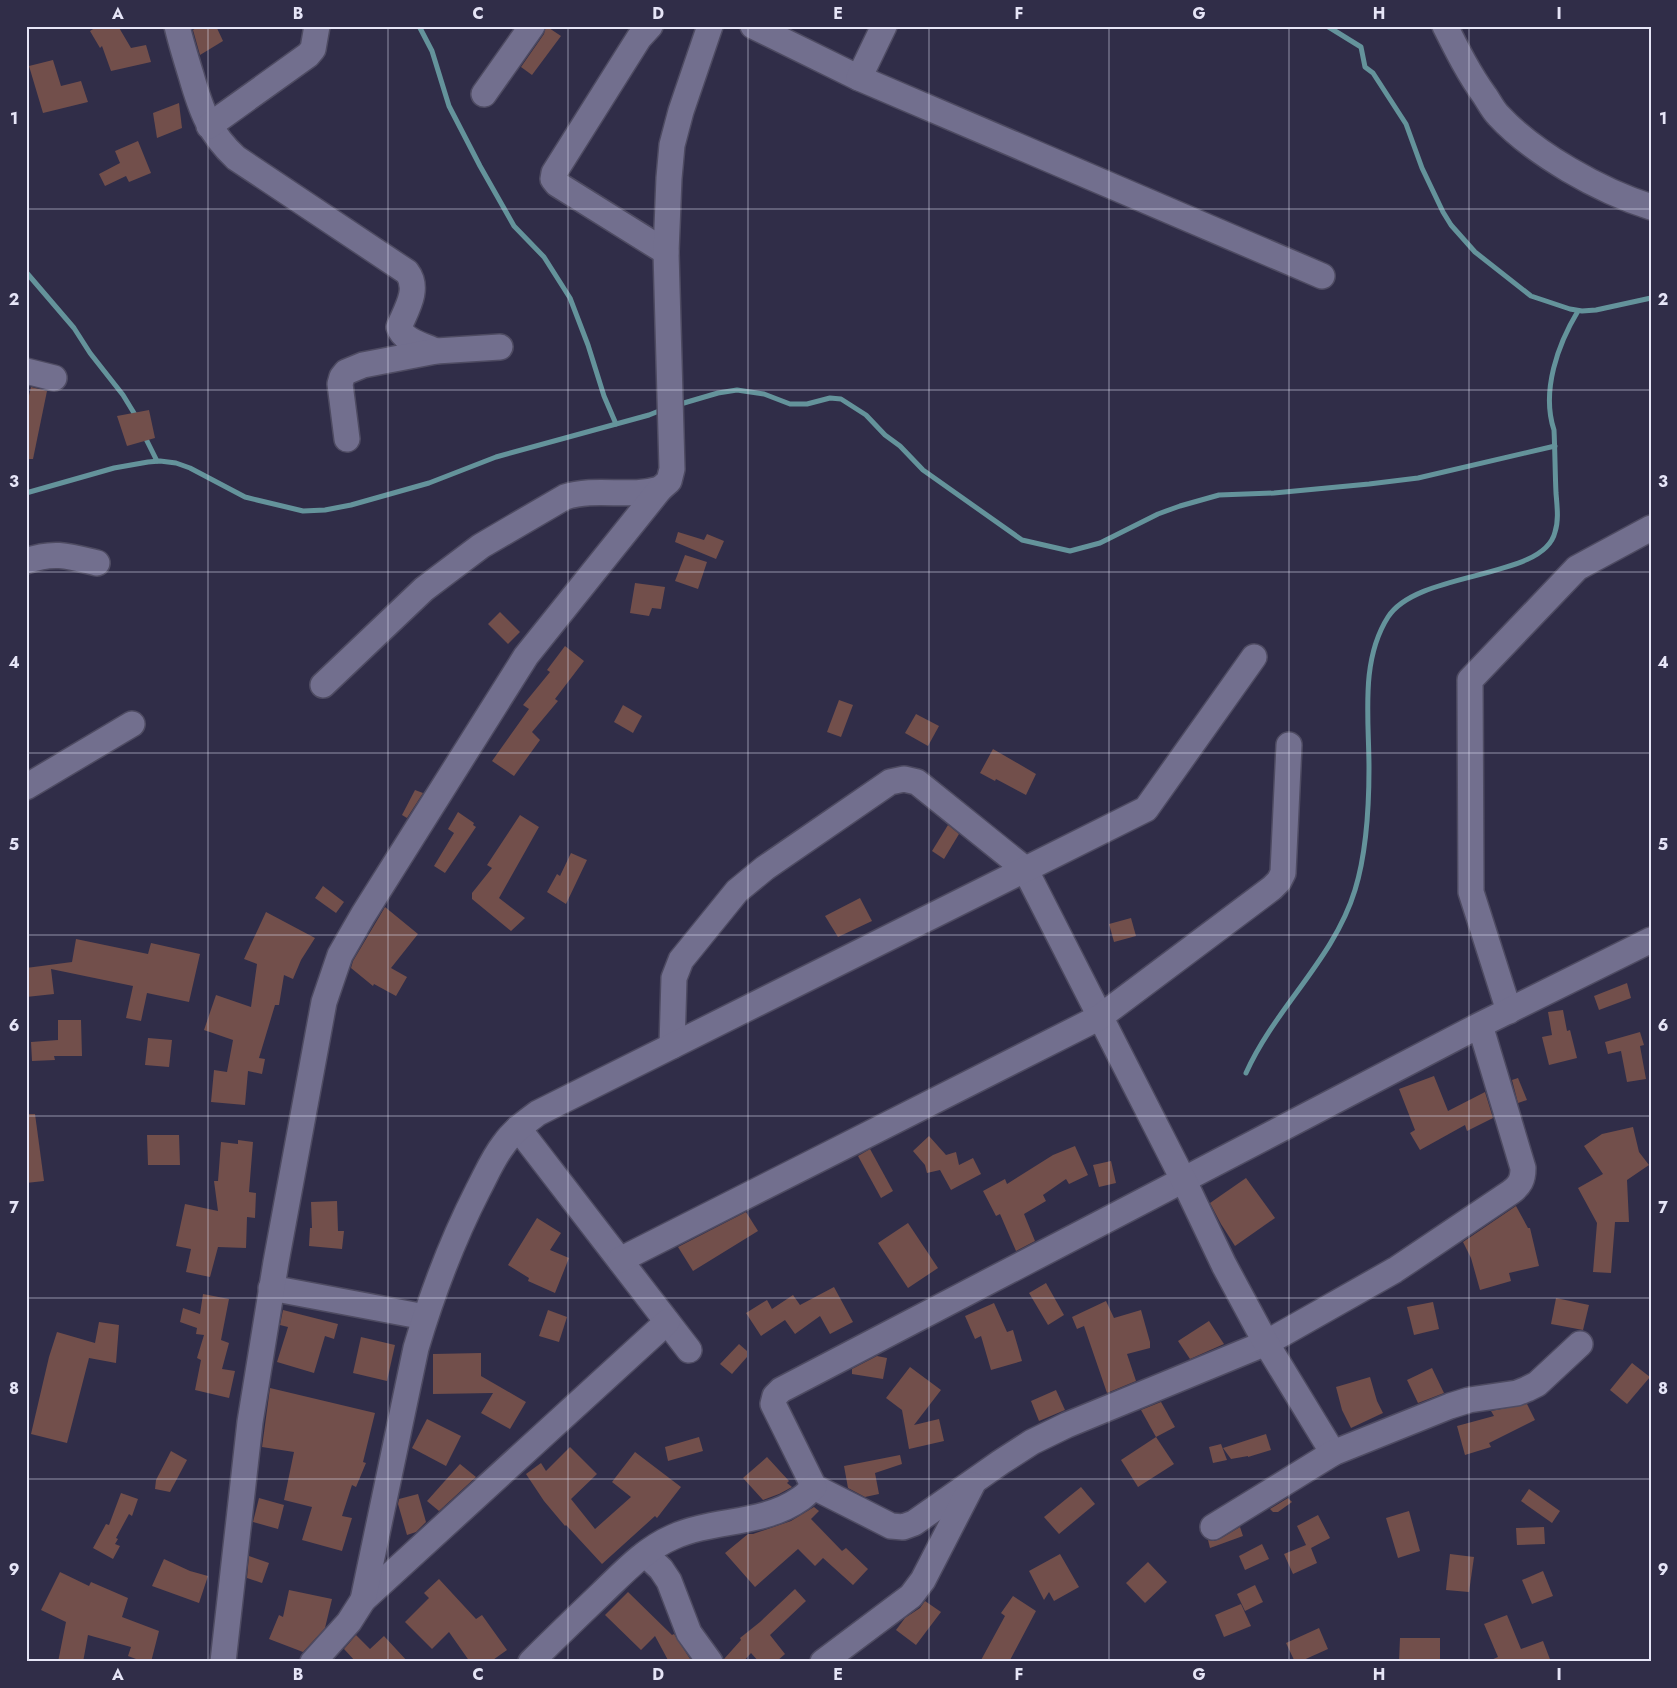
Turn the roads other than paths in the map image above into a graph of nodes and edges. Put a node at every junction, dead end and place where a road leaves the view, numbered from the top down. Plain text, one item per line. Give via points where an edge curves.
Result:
1 (177, 26) edge
2 (317, 26) edge
3 (532, 26) edge
4 (710, 26) edge
5 (753, 26) edge
6 (884, 26) edge
7 (1445, 26) edge
8 (638, 30) edge
9 (858, 78) junction
10 (484, 94) dead end
11 (209, 126) junction
12 (1651, 207) edge
13 (666, 252) junction
14 (1322, 276) dead end
15 (500, 348) dead end
16 (436, 351) junction
17 (26, 371) edge
18 (54, 378) dead end
19 (348, 439) dead end
20 (660, 489) junction
21 (1651, 528) edge
22 (26, 561) edge
23 (97, 563) dead end
24 (1254, 657) dead end
25 (324, 684) dead end
26 (132, 724) dead end
27 (1288, 745) dead end
28 (26, 787) edge
29 (1024, 869) junction
30 (1651, 940) edge
31 (1509, 1011) junction
32 (1100, 1017) junction
33 (1480, 1025) junction
34 (672, 1046) junction
35 (518, 1128) junction
36 (1184, 1181) junction
37 (620, 1260) junction
38 (271, 1288) junction
39 (425, 1317) junction
40 (667, 1322) junction
41 (1266, 1343) junction
42 (1580, 1344) dead end
43 (689, 1350) dead end
44 (1333, 1454) junction
45 (975, 1480) junction
46 (814, 1487) junction
47 (1212, 1527) dead end
48 (644, 1554) junction
49 (363, 1600) junction
50 (222, 1662) edge
51 (313, 1662) edge
52 (531, 1662) edge
53 (710, 1662) edge
54 (823, 1662) edge

1 - 11 street
2 - 11 street via 313,49 308,55
3 - 10 street
4 - 13 street via 672,145
5 - 9 street
6 - 9 street
7 - 12 street via 1470,75 1497,114 1531,144 1586,180
8 - 13 street via 553,179
9 - 14 street
11 - 16 street via 236,158 407,272 413,286 399,327 401,333
13 - 20 street via 672,469 669,481
15 - 16 street
16 - 19 street via 363,365 346,372 340,384
17 - 18 street
20 - 25 street via 646,493 577,493 565,497 481,546 424,589
20 - 38 street via 526,656 340,955 324,1002
21 - 31 street via 1577,568 1470,680 1471,892
22 - 23 street via 59,554
24 - 29 street via 1146,809
26 - 28 street
27 - 32 street via 1283,873 1279,881
29 - 32 street
29 - 34 street
29 - 34 street via 916,782 904,778 890,782 765,868 736,891 714,917 677,968
30 - 31 street
31 - 33 street
32 - 36 street
32 - 37 street
33 - 36 street
33 - 41 street via 1523,1168 1519,1185 1396,1270
34 - 35 street via 538,1113
35 - 37 street
35 - 39 street via 495,1157 464,1218
36 - 41 street
36 - 46 street via 781,1390 773,1404
37 - 40 street
38 - 39 street
38 - 50 street via 250,1422
39 - 49 street
40 - 43 street
40 - 49 street
41 - 44 street
41 - 45 street via 1067,1425 1032,1442
42 - 44 street via 1527,1390 1450,1406
44 - 47 street
45 - 46 street via 914,1523 903,1527 891,1526
45 - 54 street via 918,1589
46 - 48 street via 799,1500 782,1508 674,1536
48 - 52 street
48 - 53 street via 669,1581 689,1633
49 - 51 street via 349,1622

